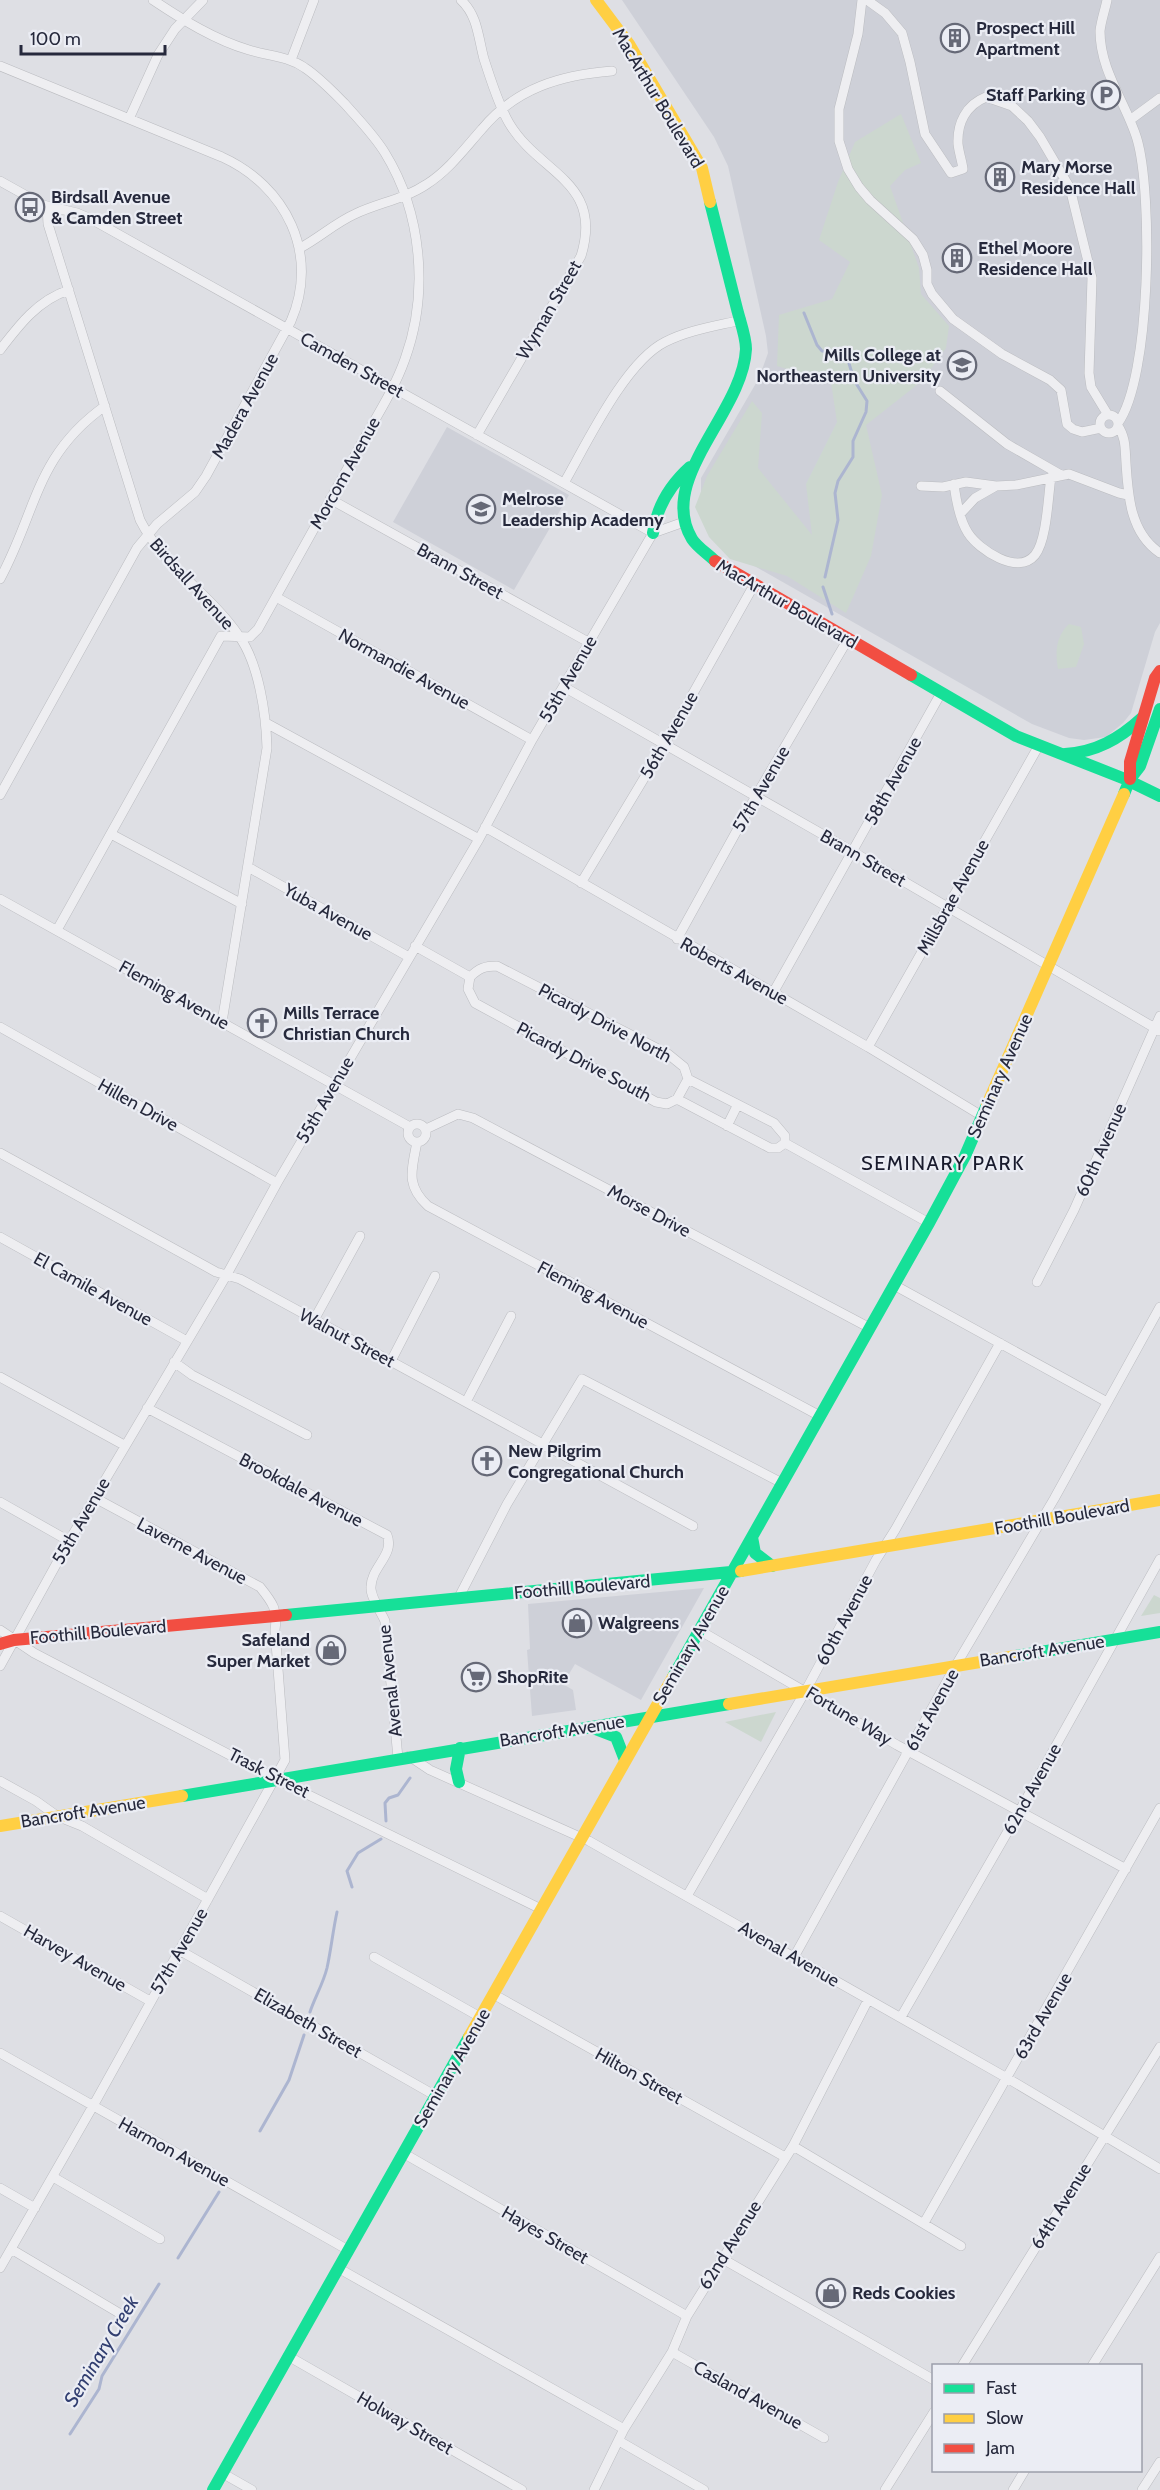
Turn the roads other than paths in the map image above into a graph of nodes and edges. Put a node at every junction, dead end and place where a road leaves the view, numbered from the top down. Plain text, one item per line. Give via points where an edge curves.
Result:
1 (153, 0) edge
2 (203, 0) edge
3 (314, 0) edge
4 (461, 0) edge
5 (596, 0) edge
6 (862, 0) edge
7 (867, 0) edge
8 (1107, 0) edge
9 (185, 20) junction
10 (291, 60) junction
11 (0, 66) edge
12 (612, 70) dead end
13 (1160, 98) edge
14 (502, 108) junction
15 (129, 119) junction
16 (1130, 120) junction
17 (0, 181) edge
18 (404, 195) junction
19 (47, 206) junction
20 (300, 248) junction
21 (69, 290) junction
22 (741, 320) junction
23 (287, 329) junction
24 (0, 350) edge
25 (392, 388) junction
26 (940, 391) dead end
27 (105, 406) junction
28 (1108, 415) junction
29 (1118, 425) junction
30 (1101, 428) junction
31 (477, 435) junction
32 (694, 464) junction
33 (1056, 476) junction
34 (564, 483) junction
35 (954, 484) junction
36 (921, 486) dead end
37 (996, 486) junction
38 (1128, 495) junction
39 (330, 499) junction
40 (961, 513) junction
41 (684, 522) junction
42 (653, 533) junction
43 (147, 535) junction
44 (1160, 553) edge
45 (0, 579) edge
46 (754, 585) junction
47 (276, 597) junction
48 (239, 636) junction
49 (848, 639) junction
50 (590, 643) junction
51 (1160, 671) edge
52 (564, 687) junction
53 (941, 693) junction
54 (1160, 709) edge
55 (1143, 717) junction
56 (266, 723) junction
57 (532, 740) junction
58 (664, 745) junction
59 (1038, 747) junction
60 (1058, 754) junction
61 (1130, 779) junction
62 (0, 795) edge
63 (756, 796) junction
64 (1160, 796) edge
65 (485, 827) junction
66 (111, 834) junction
67 (478, 838) junction
68 (853, 852) junction
69 (248, 867) junction
70 (581, 883) junction
71 (0, 899) edge
72 (242, 904) junction
73 (947, 907) junction
74 (57, 930) junction
75 (677, 939) junction
76 (416, 946) junction
77 (409, 957) junction
78 (1048, 967) junction
79 (470, 977) junction
80 (773, 993) junction
81 (1160, 1016) edge
82 (222, 1022) junction
83 (0, 1027) edge
84 (1157, 1030) edge
85 (868, 1047) junction
86 (688, 1079) junction
87 (334, 1084) junction
88 (677, 1100) junction
89 (737, 1106) junction
90 (982, 1116) junction
91 (726, 1126) junction
92 (410, 1127) junction
93 (426, 1129) junction
94 (417, 1142) junction
95 (785, 1143) junction
96 (0, 1153) edge
97 (277, 1183) junction
98 (929, 1223) junction
99 (360, 1236) dead end
100 (0, 1237) edge
101 (226, 1276) junction
102 (435, 1276) dead end
103 (1037, 1282) dead end
104 (894, 1285) junction
105 (1160, 1307) edge
106 (511, 1316) dead end
107 (314, 1320) junction
108 (870, 1328) junction
109 (187, 1341) junction
110 (1000, 1343) junction
111 (391, 1361) junction
112 (174, 1362) junction
113 (0, 1377) edge
114 (466, 1402) junction
115 (1107, 1402) junction
116 (147, 1408) junction
117 (820, 1416) junction
118 (307, 1436) dead end
119 (542, 1444) junction
120 (124, 1445) junction
121 (782, 1483) junction
122 (95, 1498) junction
123 (1160, 1500) edge
124 (0, 1502) edge
125 (1042, 1520) junction
126 (693, 1526) dead end
127 (752, 1537) junction
128 (69, 1541) junction
129 (884, 1547) junction
130 (1160, 1559) edge
131 (772, 1566) junction
132 (731, 1573) junction
133 (459, 1597) junction
134 (379, 1605) junction
135 (278, 1615) junction
136 (0, 1630) edge
137 (699, 1630) junction
138 (1160, 1632) edge
139 (1114, 1639) junction
140 (14, 1640) junction
141 (0, 1644) edge
142 (0, 1665) edge
143 (956, 1665) junction
144 (806, 1690) junction
145 (650, 1716) junction
146 (586, 1726) junction
147 (460, 1748) junction
148 (910, 1751) junction
149 (404, 1757) junction
150 (625, 1760) junction
151 (276, 1779) junction
152 (0, 1781) edge
153 (459, 1782) junction
154 (1160, 1808) edge
155 (1019, 1812) junction
156 (57, 1816) junction
157 (0, 1826) edge
158 (582, 1837) junction
159 (1126, 1869) junction
160 (687, 1896) junction
161 (208, 1899) junction
162 (541, 1909) junction
163 (0, 1916) edge
164 (180, 1950) junction
165 (374, 1957) dead end
166 (794, 1958) junction
167 (493, 1994) junction
168 (868, 2000) junction
169 (150, 2001) junction
170 (480, 2017) junction
171 (901, 2017) junction
172 (1160, 2048) edge
173 (0, 2053) edge
174 (1007, 2078) junction
175 (436, 2096) junction
176 (93, 2106) junction
177 (1105, 2136) junction
178 (793, 2146) junction
179 (403, 2153) junction
180 (785, 2157) junction
181 (1160, 2169) edge
182 (52, 2177) junction
183 (0, 2188) edge
184 (35, 2208) junction
185 (924, 2223) junction
186 (160, 2239) dead end
187 (961, 2246) dead end
188 (11, 2249) junction
189 (348, 2250) junction
190 (1160, 2257) edge
191 (721, 2258) junction
192 (0, 2268) edge
193 (338, 2268) junction
194 (124, 2316) dead end
195 (687, 2316) junction
196 (672, 2352) junction
197 (288, 2356) junction
198 (963, 2364) edge
199 (1093, 2364) edge
200 (932, 2379) edge
201 (932, 2414) edge
202 (624, 2429) junction
203 (824, 2438) dead end
204 (619, 2441) junction
205 (1160, 2462) edge
206 (1025, 2472) edge
207 (222, 2473) junction
208 (213, 2490) edge
209 (252, 2490) edge
210 (522, 2490) edge
211 (594, 2490) edge
212 (704, 2490) edge
213 (885, 2490) edge
214 (1013, 2490) edge
215 (1142, 2490) edge

1 - 9 street, Morcom Avenue
2 - 9 street
3 - 10 street
4 - 14 street, Wyman Street via 476,22
5 - 22 street, MacArthur Boulevard via 629,44 702,168
6 - 30 street via 858,34 839,109 839,141 858,187 913,239 923,255 927,284 953,319 1061,390 1067,424 1073,429 1082,432
7 - 28 street via 902,33 925,134 951,173 963,169 958,146 961,122 968,108 986,97 1012,106 1040,137 1070,188 1092,278 1088,339 1091,387
8 - 16 street via 1100,30 1104,62
9 - 10 street, Morcom Avenue via 250,51
9 - 15 street via 158,55
10 - 18 street, Morcom Avenue via 334,93 368,129 386,154
11 - 15 street, Madera Avenue
12 - 14 street via 579,73 547,82 520,94
13 - 16 street
14 - 18 street via 442,173
14 - 31 street, Wyman Street via 509,123 537,157 569,183 583,210 586,233 581,256
15 - 20 street, Madera Avenue via 227,159 255,176 277,199
16 - 29 street via 1138,141 1148,236 1138,355 1130,405
17 - 19 street
18 - 20 street via 354,214
18 - 25 street, Morcom Avenue via 419,262 418,290 414,330
19 - 21 street, Birdsall Avenue via 48,225
19 - 23 street, Camden Street via 91,219
20 - 23 street, Madera Avenue via 301,288
21 - 24 street via 55,294 36,308
21 - 27 street, Birdsall Avenue
22 - 32 street, MacArthur Boulevard via 747,358 743,376
22 - 34 street via 676,337 649,352 628,375
23 - 25 street, Camden Street
23 - 43 street, Madera Avenue via 201,484
25 - 31 street, Camden Street
25 - 39 street, Morcom Avenue
26 - 33 street
27 - 43 street, Birdsall Avenue
27 - 45 street via 75,432 46,470
28 - 29 street via 1115,417
28 - 30 street via 1101,420
29 - 30 street via 1112,433
29 - 38 street via 1124,436
31 - 34 street, Camden Street
32 - 41 street, MacArthur Boulevard via 682,496
32 - 42 street via 673,484 656,516
33 - 37 street
33 - 38 street via 1078,476
33 - 40 street via 1037,554 1028,562 1016,563 981,547 968,533
34 - 42 street, Camden Street
35 - 36 street via 943,488
35 - 37 street
35 - 40 street
37 - 40 street via 975,498
38 - 44 street via 1139,530
39 - 47 street, Morcom Avenue
39 - 50 street, Brann Street
41 - 42 street
41 - 46 street, MacArthur Boulevard via 706,556
42 - 50 street, 55th Avenue
43 - 48 street, Birdsall Avenue
43 - 62 street, Madera Avenue
46 - 49 street, MacArthur Boulevard
46 - 58 street, 56th Avenue
47 - 48 street, Morcom Avenue via 258,629 250,637
47 - 57 street, Normandie Avenue
48 - 56 street, Birdsall Avenue via 256,675
48 - 66 street, Morcom Avenue via 221,636
49 - 53 street, MacArthur Boulevard
49 - 63 street, 57th Avenue
50 - 52 street, 55th Avenue
51 - 55 street
52 - 57 street, 55th Avenue
52 - 58 street, Brann Street
53 - 59 street, MacArthur Boulevard
53 - 68 street, 58th Avenue
54 - 61 street via 1140,766
55 - 60 street via 1105,746
55 - 61 street via 1130,762
56 - 67 street
56 - 69 street, Birdsall Avenue via 267,748
57 - 65 street, 55th Avenue
58 - 63 street, Brann Street
58 - 70 street, 56th Avenue
59 - 60 street, MacArthur Boulevard
59 - 73 street, Millsbrae Avenue
60 - 61 street, MacArthur Boulevard
61 - 64 street
61 - 78 street, Seminary Avenue
63 - 68 street, Brann Street
63 - 75 street, 57th Avenue
65 - 67 street, 55th Avenue
65 - 70 street, Roberts Avenue
66 - 72 street
66 - 74 street, Morcom Avenue
67 - 76 street, 55th Avenue
68 - 73 street, Brann Street
68 - 80 street, 58th Avenue
69 - 72 street, Birdsall Avenue
69 - 77 street, Yuba Avenue
70 - 75 street, Roberts Avenue
71 - 74 street, Fleming Avenue
72 - 82 street, Birdsall Avenue
73 - 78 street, Brann Street
73 - 85 street, Millsbrae Avenue
74 - 82 street, Fleming Avenue
75 - 80 street, Roberts Avenue
76 - 77 street, 55th Avenue
76 - 79 street
77 - 87 street, 55th Avenue
78 - 84 street, Brann Street
78 - 90 street, Seminary Avenue
79 - 86 street, Picardy Drive North via 478,969 496,966 668,1054 684,1067
79 - 88 street, Picardy Drive South via 468,989 475,1003 656,1102 667,1104
80 - 85 street, Roberts Avenue
81 - 84 street, 60th Avenue
82 - 87 street, Fleming Avenue
83 - 97 street, Hillen Drive
84 - 103 street, 60th Avenue
85 - 90 street, Roberts Avenue
86 - 88 street
86 - 89 street, Picardy Drive North
87 - 92 street, Fleming Avenue
87 - 97 street, 55th Avenue
88 - 91 street, Picardy Drive South
89 - 91 street
89 - 95 street, Picardy Drive North via 774,1123 785,1136
90 - 98 street, Seminary Avenue
91 - 95 street, Picardy Drive South via 770,1148
92 - 93 street via 420,1124
92 - 94 street via 409,1138
93 - 94 street via 425,1137
93 - 108 street, Morse Drive via 458,1114 473,1118
94 - 117 street, Fleming Avenue via 411,1176 419,1198 428,1206
95 - 98 street
96 - 101 street, Walnut Street
97 - 101 street, 55th Avenue
98 - 104 street, Seminary Avenue
99 - 107 street
100 - 109 street, El Camile Avenue
101 - 107 street, Walnut Street via 240,1279
101 - 109 street, 55th Avenue
102 - 111 street
104 - 108 street, Seminary Avenue
104 - 110 street
105 - 115 street, 61st Avenue
106 - 114 street
107 - 111 street, Walnut Street
108 - 117 street, Seminary Avenue
109 - 112 street, 55th Avenue
110 - 115 street
110 - 129 street, 60th Avenue
111 - 114 street, Walnut Street
112 - 116 street, 55th Avenue
112 - 118 street
113 - 120 street
114 - 119 street, Walnut Street
115 - 125 street, 61st Avenue
116 - 120 street, 55th Avenue
116 - 134 street, Brookdale Avenue via 387,1535 388,1550 370,1588
117 - 121 street, Seminary Avenue
119 - 121 street via 582,1379
119 - 126 street, Walnut Street
119 - 133 street
120 - 122 street, 55th Avenue
121 - 127 street, Seminary Avenue
122 - 128 street, 55th Avenue
122 - 135 street, Laverne Avenue via 260,1587
123 - 125 street, Foothill Boulevard
124 - 128 street
125 - 129 street, Foothill Boulevard
125 - 143 street, 61st Avenue
127 - 131 street via 755,1553
127 - 132 street, Seminary Avenue
128 - 140 street, 55th Avenue
129 - 131 street, Foothill Boulevard
129 - 144 street, 60th Avenue
130 - 139 street, 62nd Avenue
131 - 132 street, Foothill Boulevard
132 - 133 street, Foothill Boulevard
132 - 137 street, Seminary Avenue
133 - 134 street, Foothill Boulevard
134 - 135 street, Foothill Boulevard
134 - 149 street, Avenal Avenue via 385,1622
135 - 140 street, Foothill Boulevard
135 - 151 street, 57th Avenue via 275,1630 285,1760
136 - 140 street, Trask Street
137 - 144 street, Fortune Way
137 - 145 street, Seminary Avenue
138 - 139 street, Bancroft Avenue
139 - 143 street, Bancroft Avenue
139 - 155 street, 62nd Avenue
140 - 141 street, Foothill Boulevard
140 - 142 street, 55th Avenue
140 - 151 street, Trask Street
143 - 144 street, Bancroft Avenue
143 - 148 street, 61st Avenue
144 - 145 street, Bancroft Avenue
144 - 148 street, Fortune Way
144 - 160 street, 60th Avenue
145 - 146 street, Bancroft Avenue
145 - 150 street, Seminary Avenue
146 - 147 street, Bancroft Avenue
146 - 150 street via 616,1737
147 - 149 street, Bancroft Avenue
147 - 153 street via 456,1769
148 - 155 street, Fortune Way
148 - 166 street, 61st Avenue
149 - 151 street, Bancroft Avenue
149 - 153 street, Avenal Avenue
150 - 158 street, Seminary Avenue
151 - 156 street, Bancroft Avenue
151 - 161 street, 57th Avenue
151 - 162 street, Trask Street
152 - 156 street
153 - 158 street, Avenal Avenue
154 - 159 street, 63rd Avenue
155 - 159 street, Fortune Way
155 - 171 street, 62nd Avenue
156 - 157 street, Bancroft Avenue
156 - 161 street
158 - 160 street, Avenal Avenue
158 - 162 street, Seminary Avenue
159 - 174 street, 63rd Avenue
160 - 166 street, Avenal Avenue
161 - 164 street, 57th Avenue
162 - 167 street, Seminary Avenue
163 - 169 street, Harvey Avenue
164 - 169 street, 57th Avenue
164 - 175 street, Elizabeth Street
165 - 170 street
166 - 168 street, Avenal Avenue
167 - 170 street, Seminary Avenue
167 - 180 street, Hilton Street
168 - 171 street, Avenal Avenue
168 - 178 street, 62nd Avenue
169 - 176 street, 57th Avenue
170 - 175 street, Seminary Avenue
171 - 174 street, Avenal Avenue
172 - 177 street, 64th Avenue
173 - 176 street, Harmon Avenue
174 - 177 street, Avenal Avenue
174 - 185 street, 63rd Avenue
175 - 179 street, Seminary Avenue
176 - 182 street, 57th Avenue
176 - 189 street, Harmon Avenue
177 - 181 street, Avenal Avenue
177 - 198 street, 64th Avenue
178 - 180 street, 62nd Avenue
178 - 185 street
179 - 189 street, Seminary Avenue
179 - 195 street, Hayes Street
180 - 191 street, 62nd Avenue
182 - 184 street, 57th Avenue
182 - 186 street
183 - 184 street
184 - 188 street, 57th Avenue
185 - 187 street
188 - 192 street, 57th Avenue
188 - 194 street
189 - 193 street, Seminary Avenue
190 - 199 street
191 - 195 street, 62nd Avenue
191 - 200 street
193 - 197 street, Seminary Avenue
193 - 202 street
195 - 196 street, 62nd Avenue
196 - 202 street, 62nd Avenue
196 - 203 street, Casland Avenue
197 - 207 street, Seminary Avenue
197 - 210 street, Holway Street
201 - 213 street
202 - 204 street, 62nd Avenue
204 - 211 street, 62nd Avenue
204 - 212 street
205 - 215 street
206 - 214 street
207 - 208 street, Seminary Avenue
207 - 209 street

